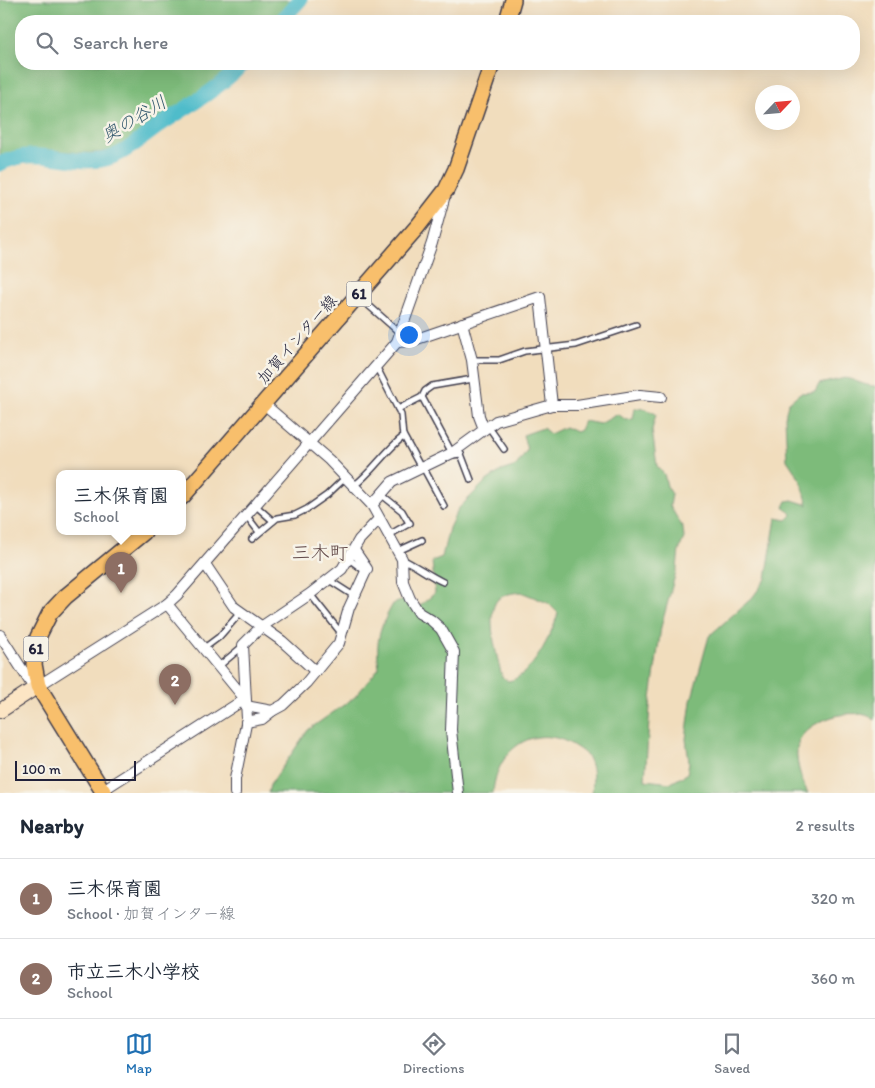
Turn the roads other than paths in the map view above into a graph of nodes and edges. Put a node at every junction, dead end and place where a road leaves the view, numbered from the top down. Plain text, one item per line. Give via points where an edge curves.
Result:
1 (514, 0) edge
2 (508, 15) edge
3 (490, 70) edge
4 (446, 190) junction
5 (358, 296) junction
6 (462, 323) junction
7 (636, 325) dead end
8 (399, 338) junction
9 (547, 348) junction
10 (472, 360) junction
11 (376, 366) junction
12 (473, 380) junction
13 (422, 397) junction
14 (661, 397) dead end
15 (264, 404) junction
16 (552, 405) junction
17 (398, 409) junction
18 (486, 427) junction
19 (403, 435) junction
20 (310, 443) junction
21 (504, 449) dead end
22 (451, 453) junction
23 (422, 468) junction
24 (346, 477) junction
25 (472, 480) dead end
26 (355, 485) junction
27 (186, 492) edge
28 (382, 495) junction
29 (255, 505) junction
30 (372, 505) junction
31 (444, 506) dead end
32 (246, 515) junction
33 (379, 519) junction
34 (273, 521) junction
35 (260, 532) junction
36 (140, 535) edge
37 (389, 535) junction
38 (252, 539) dead end
39 (422, 540) dead end
40 (352, 555) junction
41 (400, 555) junction
42 (205, 564) junction
43 (329, 580) junction
44 (443, 582) dead end
45 (310, 594) junction
46 (354, 596) junction
47 (167, 604) junction
48 (240, 613) junction
49 (261, 627) junction
50 (0, 635) edge
51 (343, 636) junction
52 (243, 645) junction
53 (203, 649) junction
54 (218, 667) junction
55 (317, 670) junction
56 (36, 687) junction
57 (246, 702) junction
58 (0, 711) edge
59 (272, 711) junction
60 (246, 722) junction
61 (104, 792) edge
62 (235, 793) edge
63 (458, 793) edge

1 - 2 main road
3 - 4 main road, 加賀インター線 / 61 via 462,154
4 - 5 main road, 加賀インター線 / 61
4 - 8 street
5 - 8 lane
5 - 15 main road, 加賀インター線 / 61
6 - 8 street via 411,341
6 - 9 street via 540,297
6 - 10 street
7 - 9 lane via 590,342
8 - 11 street
9 - 10 lane via 499,360
9 - 16 street
10 - 12 street
11 - 17 lane
11 - 20 street
12 - 13 lane via 432,386
12 - 18 street via 479,416
13 - 17 lane
13 - 22 lane
14 - 16 street via 640,395 577,405
15 - 20 street
15 - 27 main road, 加賀インター線 / 61
16 - 18 street via 496,421
17 - 19 lane
18 - 21 lane
18 - 22 street
19 - 23 lane
19 - 26 lane
20 - 24 street
20 - 29 street
22 - 23 street
22 - 25 lane via 461,454
23 - 28 street via 392,482
23 - 31 lane
24 - 26 street
24 - 34 lane via 307,509
26 - 30 street
28 - 30 street
28 - 37 lane via 411,523
29 - 32 street
29 - 34 lane
30 - 33 street
32 - 35 lane
32 - 42 street
33 - 37 street
33 - 40 street via 359,540
34 - 35 lane
35 - 38 lane
36 - 56 main road, 61 via 90,575 50,613 38,637 34,664
37 - 41 street
39 - 41 lane
40 - 43 street
40 - 46 street via 365,563 366,572
41 - 44 lane via 429,577
41 - 63 street via 402,582 410,599 419,613 440,629 454,652 451,730
42 - 47 street
42 - 48 street
43 - 45 street
43 - 46 lane
45 - 49 street
45 - 51 lane
46 - 51 street
47 - 53 street
47 - 56 street
48 - 49 street
48 - 53 lane via 219,637
49 - 52 street
49 - 55 street
50 - 56 street
51 - 55 street
52 - 54 lane
52 - 57 street
53 - 54 street
54 - 57 street
55 - 59 street via 294,696
56 - 58 street
56 - 61 main road, 61
57 - 59 street
57 - 60 street
57 - 61 street
59 - 60 street via 262,719
60 - 62 street

